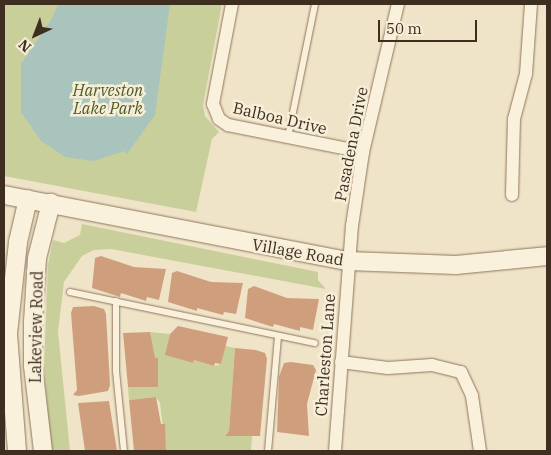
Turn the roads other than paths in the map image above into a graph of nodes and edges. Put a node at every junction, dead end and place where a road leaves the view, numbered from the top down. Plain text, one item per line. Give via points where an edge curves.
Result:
1 (232, 4) edge
2 (315, 4) edge
3 (398, 4) edge
4 (531, 4) edge
5 (288, 137) junction
6 (363, 152) junction
7 (4, 195) edge
8 (512, 195) dead end
9 (28, 199) junction
10 (51, 203) junction
11 (547, 256) edge
12 (348, 261) junction
13 (70, 292) dead end
14 (116, 301) junction
15 (278, 336) junction
16 (315, 343) dead end
17 (341, 362) junction
18 (17, 451) edge
19 (43, 451) edge
20 (124, 451) edge
21 (268, 451) edge
22 (334, 451) edge
23 (480, 451) edge

1 - 5 street, Balboa Drive via 212,104 219,119 228,125
2 - 5 lane
3 - 6 street, Pasadena Drive
4 - 8 street via 526,74 514,119
5 - 6 street, Balboa Drive
6 - 12 street, Pasadena Drive
7 - 9 street, Village Road
9 - 10 street, Village Road
9 - 18 street, Lakeview Road via 18,242 8,333
10 - 12 street, Village Road
10 - 19 street, Lakeview Road via 38,258 33,322 32,366
11 - 12 street, Village Road via 456,266
12 - 17 street, Charleston Lane
13 - 14 lane
14 - 15 lane
14 - 20 lane via 116,371
15 - 16 lane
15 - 21 lane
17 - 22 street, Charleston Lane
17 - 23 street via 388,368 432,365 461,372 472,396

